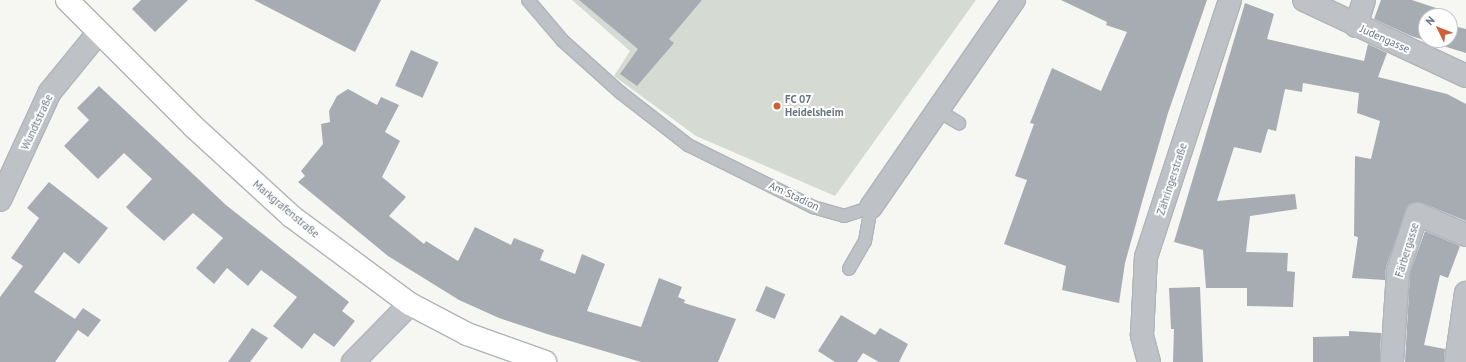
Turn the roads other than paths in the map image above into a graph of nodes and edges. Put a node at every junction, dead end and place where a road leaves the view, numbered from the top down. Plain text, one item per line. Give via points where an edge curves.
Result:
1 (66, 0) edge
2 (528, 0) edge
3 (1014, 0) edge
4 (1230, 0) edge
5 (1304, 0) edge
6 (1364, 0) edge
7 (1356, 26) junction
8 (99, 32) junction
9 (1466, 76) edge
10 (938, 110) junction
11 (959, 123) dead end
12 (0, 200) edge
13 (871, 207) junction
14 (1466, 235) edge
15 (849, 269) dead end
16 (1466, 293) edge
17 (410, 304) junction
18 (534, 360) edge
19 (353, 362) edge
20 (1148, 362) edge
21 (1392, 362) edge
22 (1456, 362) edge

1 - 8 street, Markgrafenstraße
2 - 13 lane, Am Stadion via 563,41 621,93 688,145 813,207 844,216
3 - 10 street
4 - 20 street, Zähringerstraße via 1146,257 1142,335
5 - 7 street, Judengasse
6 - 7 street
7 - 9 street, Judengasse
8 - 12 street, Wundtstraße via 50,92
8 - 17 street, Markgrafenstraße via 194,127 291,216
10 - 11 lane
10 - 13 street
13 - 15 lane via 864,241
14 - 21 street, Färbergasse via 1418,214 1398,271
16 - 22 street
17 - 18 street, Markgrafenstraße via 467,334
17 - 19 street

